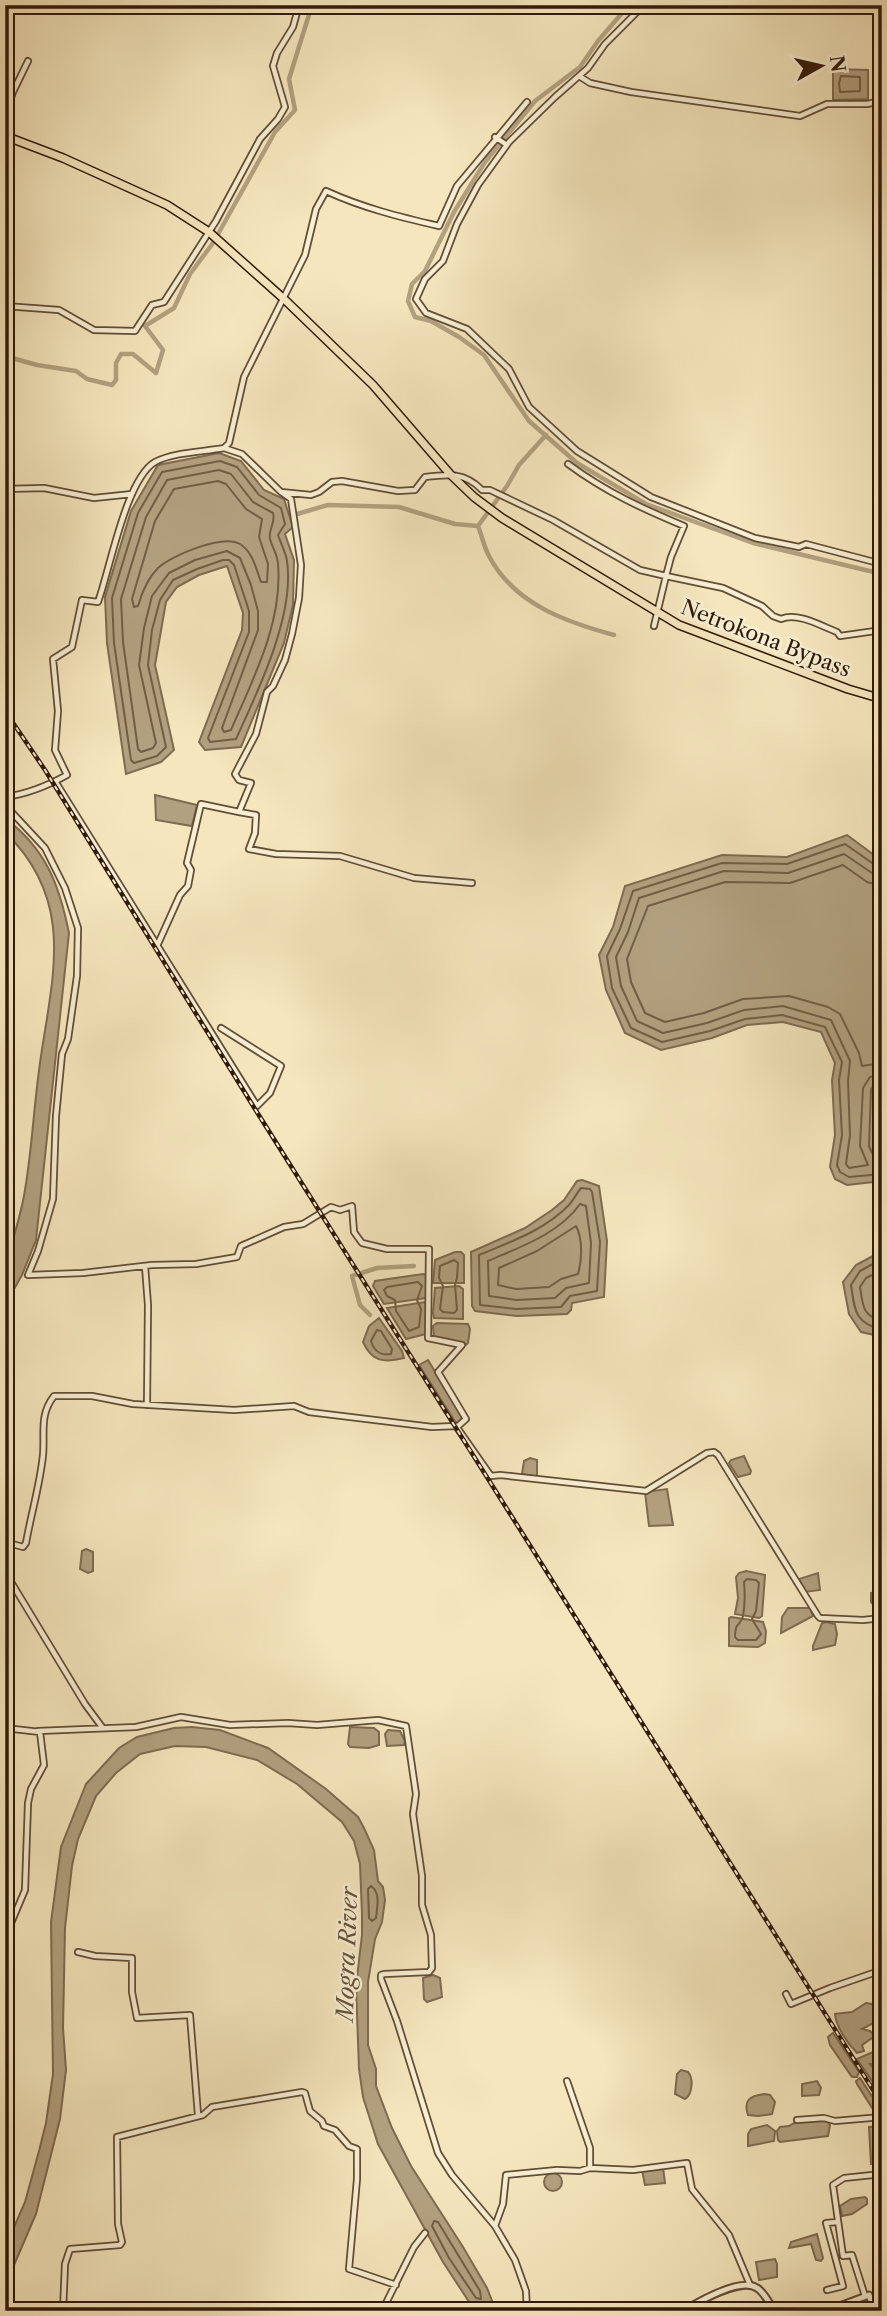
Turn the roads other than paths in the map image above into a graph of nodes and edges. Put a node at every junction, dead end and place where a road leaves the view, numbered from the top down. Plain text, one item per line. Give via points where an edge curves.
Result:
1 (299, 5) edge
2 (644, 5) edge
3 (28, 61) dead end
4 (579, 76) junction
5 (882, 101) edge
6 (527, 102) dead end
7 (5, 115) edge
8 (5, 136) edge
9 (495, 137) junction
10 (507, 145) junction
11 (209, 232) junction
12 (284, 299) junction
13 (5, 306) edge
14 (224, 448) junction
15 (568, 464) dead end
16 (450, 474) junction
17 (5, 489) edge
18 (281, 492) junction
19 (133, 494) junction
20 (882, 564) edge
21 (666, 576) junction
22 (654, 626) dead end
23 (882, 630) edge
24 (882, 699) edge
25 (55, 781) junction
26 (5, 797) edge
27 (5, 805) edge
28 (239, 812) junction
29 (472, 883) dead end
30 (157, 946) junction
31 (221, 1028) dead end
32 (145, 1266) junction
33 (147, 1405) junction
34 (457, 1427) junction
35 (5, 1542) edge
36 (5, 1572) edge
37 (882, 1618) edge
38 (102, 1727) junction
39 (5, 1728) edge
40 (38, 1731) junction
41 (78, 1952) dead end
42 (5, 1953) edge
43 (882, 1970) edge
44 (5, 1991) edge
45 (786, 1994) dead end
46 (5, 2071) edge
47 (567, 2081) dead end
48 (198, 2115) junction
49 (882, 2117) edge
50 (797, 2120) dead end
51 (590, 2168) junction
52 (882, 2174) edge
53 (837, 2222) junction
54 (495, 2226) junction
55 (425, 2233) dead end
56 (396, 2285) junction
57 (750, 2285) junction
58 (827, 2290) dead end
59 (865, 2296) junction
60 (62, 2311) edge
61 (382, 2311) edge
62 (527, 2311) edge
63 (683, 2311) edge
64 (774, 2311) edge
65 (826, 2311) edge
66 (875, 2311) edge

1 - 11 street via 274,66 285,107 250,155
2 - 4 street
3 - 7 street
4 - 5 street via 631,92 800,116 827,104
4 - 10 street
6 - 9 street
8 - 11 main road via 167,205
9 - 10 street
9 - 12 street via 457,186 439,226 354,204 326,191 316,209 305,255
10 - 20 street via 478,185 443,261 425,279 416,299 426,313 467,329 509,369 529,407 577,451 651,497 755,538 799,547 806,544
11 - 12 main road
11 - 13 street via 164,302 152,305 135,331 94,330 59,310
12 - 14 street via 244,377
12 - 16 main road via 373,385
14 - 18 street via 242,454
14 - 19 street via 153,464
15 - 21 street via 628,503 684,526
16 - 18 street via 425,477 415,490 342,481 311,495
16 - 21 street via 471,479 482,490 553,520 640,570
16 - 24 main road, Netrokona Bypass via 498,515 679,625
17 - 19 street via 44,488 94,498
18 - 28 street via 290,499 296,531 299,598 285,660 267,692 256,734 236,774 239,780 251,783
19 - 25 street via 98,602 82,600 72,647 53,659 58,711 55,750 67,775
21 - 22 street
21 - 23 street via 723,588 773,616 802,619 840,636
25 - 26 street
25 - 30 street
27 - 32 street via 45,848 78,928 77,976 57,1105 53,1199 28,1275
28 - 29 street via 256,815 249,849 340,856 414,878
28 - 30 street via 201,804 187,863 191,870 188,886
30 - 31 street via 257,1106 270,1093 281,1066
32 - 33 street
32 - 34 street via 237,1257 241,1246 284,1227 303,1224 331,1207 352,1206 354,1233 362,1243 387,1249 429,1249 428,1338 462,1345 438,1373 466,1419
33 - 34 street via 234,1410 294,1406 313,1413
33 - 35 street via 92,1396 54,1396 42,1430 43,1455 26,1543
34 - 37 street via 489,1475 644,1491 714,1451 820,1618
36 - 38 street
38 - 40 street
38 - 54 street via 136,1727 181,1717 230,1725 378,1720 405,1726 432,1966 429,1972 384,1974 381,1979 442,2162
39 - 40 street
40 - 42 street via 44,1765 29,1796 25,1890 9,1928
41 - 48 street via 132,1958 136,2018 190,2015
43 - 45 street via 791,2004
44 - 46 street via 9,2012
47 - 51 street via 590,2148
48 - 56 street via 229,2103 305,2093 310,2111 357,2149 349,2269
48 - 60 street via 117,2137 122,2242 69,2249
49 - 50 street
51 - 54 street via 506,2175
51 - 57 street via 633,2170 687,2163 692,2189 729,2235
52 - 53 street via 835,2182
53 - 58 street via 826,2223 843,2287
53 - 59 street via 843,2256 852,2255
54 - 62 street via 520,2270
55 - 56 street
56 - 61 street
57 - 63 street via 736,2286
57 - 64 street via 760,2290
59 - 65 street
59 - 66 street via 870,2295

